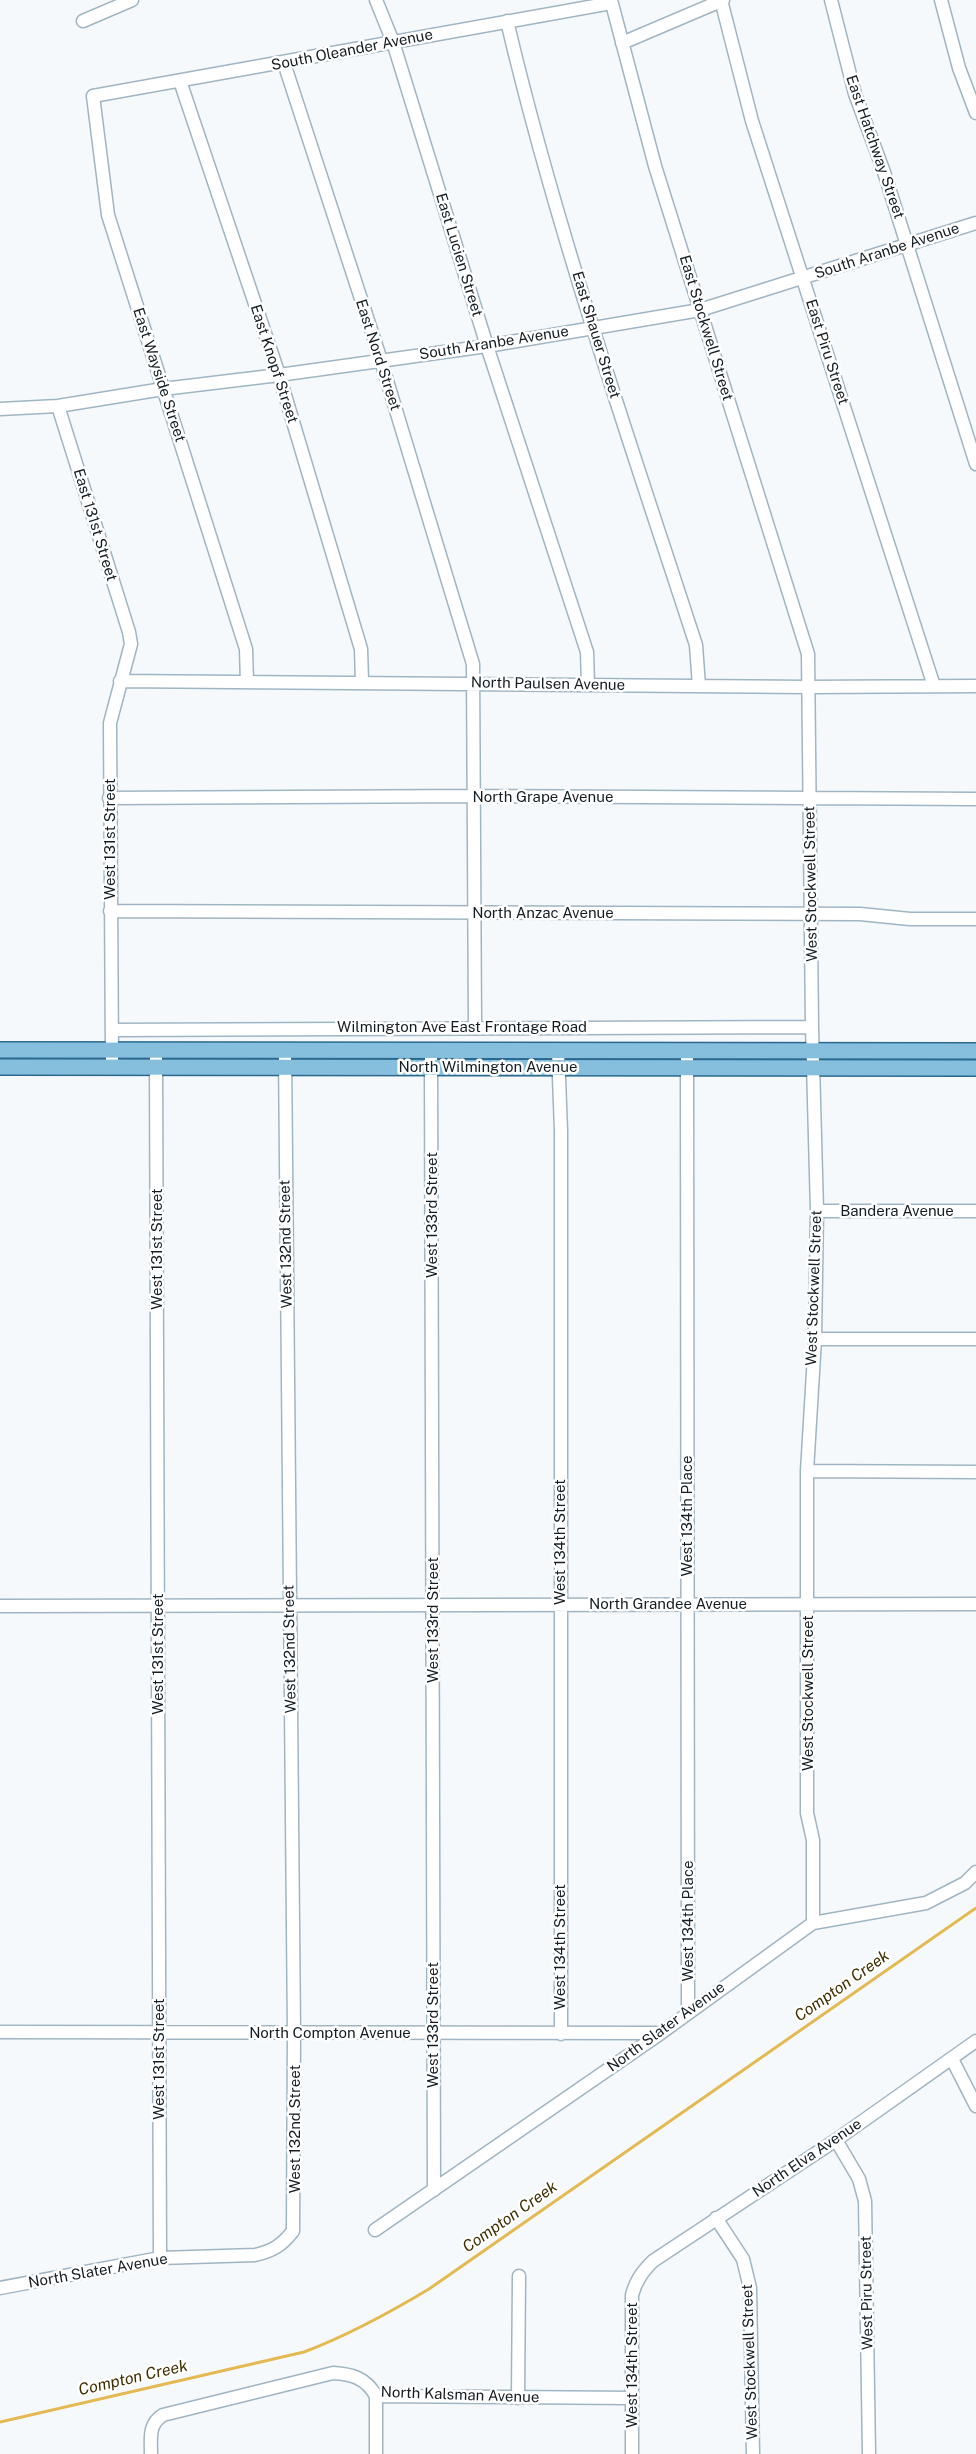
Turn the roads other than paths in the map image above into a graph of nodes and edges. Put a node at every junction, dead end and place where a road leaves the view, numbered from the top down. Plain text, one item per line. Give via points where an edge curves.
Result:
1 (132, 0) edge
2 (376, 0) edge
3 (722, 0) edge
4 (831, 0) edge
5 (941, 0) edge
6 (611, 1) edge
7 (83, 21) dead end
8 (507, 21) junction
9 (393, 42) junction
10 (622, 44) junction
11 (284, 63) junction
12 (180, 81) junction
13 (93, 96) joint
14 (976, 113) edge
15 (976, 223) edge
16 (908, 245) junction
17 (803, 278) junction
18 (700, 310) junction
19 (593, 328) junction
20 (487, 346) junction
21 (380, 360) junction
22 (279, 375) junction
23 (163, 389) junction
24 (58, 406) junction
25 (0, 409) edge
26 (976, 464) edge
27 (130, 644) joint
28 (808, 654) joint
29 (120, 681) junction
30 (362, 681) junction
31 (247, 682) junction
32 (474, 683) junction
33 (588, 684) junction
34 (699, 686) junction
35 (934, 686) junction
36 (976, 686) edge
37 (808, 687) junction
38 (475, 796) junction
39 (810, 797) junction
40 (109, 798) junction
41 (976, 799) edge
42 (110, 911) junction
43 (475, 912) junction
44 (812, 914) junction
45 (976, 919) edge
46 (475, 1027) junction
47 (812, 1027) junction
48 (112, 1030) junction
49 (0, 1050) edge
50 (112, 1050) junction
51 (156, 1050) junction
52 (431, 1050) junction
53 (687, 1050) junction
54 (814, 1050) junction
55 (285, 1051) junction
56 (558, 1051) junction
57 (976, 1051) edge
58 (0, 1067) edge
59 (112, 1067) junction
60 (156, 1067) junction
61 (285, 1067) junction
62 (558, 1067) junction
63 (687, 1067) junction
64 (814, 1067) junction
65 (431, 1068) junction
66 (976, 1068) edge
67 (817, 1211) junction
68 (976, 1212) edge
69 (815, 1339) junction
70 (976, 1339) edge
71 (807, 1472) junction
72 (976, 1472) edge
73 (560, 1604) junction
74 (687, 1604) junction
75 (808, 1604) junction
76 (976, 1604) edge
77 (290, 1605) junction
78 (433, 1605) junction
79 (0, 1606) edge
80 (158, 1606) junction
81 (976, 1872) edge
82 (812, 1922) junction
83 (688, 2012) junction
84 (0, 2032) edge
85 (159, 2032) junction
86 (294, 2033) junction
87 (661, 2033) junction
88 (434, 2034) junction
89 (561, 2034) junction
90 (976, 2041) edge
91 (952, 2059) junction
92 (976, 2106) edge
93 (836, 2140) junction
94 (434, 2190) junction
95 (716, 2218) junction
96 (375, 2230) dead end
97 (283, 2244) joint
98 (160, 2258) junction
99 (519, 2276) dead end
100 (639, 2276) joint
101 (0, 2288) edge
102 (376, 2396) junction
103 (518, 2398) junction
104 (632, 2398) junction
105 (151, 2454) edge
106 (376, 2454) edge
107 (632, 2454) edge
108 (753, 2454) edge
109 (869, 2454) edge

1 - 7 street
2 - 9 street, East Lucien Street
3 - 10 street
3 - 17 street, East Piru Street via 752,120
4 - 16 street, East Hatchway Street via 855,94
5 - 14 street via 959,68
6 - 8 street, South Oleander Avenue
6 - 10 street, East Stockwell Street
8 - 9 street, South Oleander Avenue
8 - 19 street, East Shauer Street via 530,121
9 - 11 street, South Oleander Avenue
9 - 20 street, East Lucien Street
10 - 18 street, East Stockwell Street via 655,166
11 - 12 street, South Oleander Avenue
11 - 21 street, East Nord Street
12 - 13 street, South Oleander Avenue
12 - 22 street, East Knopf Street
13 - 23 street, East Wayside Street via 108,215
15 - 16 street, South Aranbe Avenue
16 - 17 street, South Aranbe Avenue
16 - 26 street, East Hatchway Street
17 - 18 street, South Aranbe Avenue
17 - 35 street, East Piru Street
18 - 19 street, South Aranbe Avenue
18 - 28 street, East Stockwell Street
19 - 20 street, South Aranbe Avenue
19 - 34 street, East Shauer Street via 696,646
20 - 21 street, South Aranbe Avenue
20 - 33 street, East Lucien Street via 587,652
21 - 22 street, South Aranbe Avenue
21 - 32 street, East Nord Street via 470,649
22 - 23 street, South Aranbe Avenue
22 - 30 street, East Knopf Street via 361,649
23 - 24 street, South Aranbe Avenue
23 - 31 street, East Wayside Street via 246,649
24 - 25 street, South Aranbe Avenue
24 - 27 street, East 131st Street via 129,632
27 - 29 street, West 131st Street
28 - 37 street, West Stockwell Street
29 - 31 street, North Paulsen Avenue
29 - 40 street, West 131st Street via 110,723
30 - 31 street, North Paulsen Avenue
30 - 32 street, North Paulsen Avenue
32 - 33 street, North Paulsen Avenue
32 - 38 street, East Nord Street
33 - 34 street, North Paulsen Avenue
34 - 37 street, North Paulsen Avenue
35 - 36 street, North Paulsen Avenue
35 - 37 street, North Paulsen Avenue
37 - 39 street, West Stockwell Street
38 - 39 street, North Grape Avenue
38 - 40 street, North Grape Avenue
38 - 43 street, East Nord Street
39 - 41 street, North Grape Avenue
39 - 44 street, West Stockwell Street
40 - 42 street, West 131st Street
42 - 43 street, North Anzac Avenue
42 - 48 street, West 131st Street
43 - 44 street, North Anzac Avenue
43 - 46 street, East Nord Street
44 - 45 street, North Anzac Avenue
44 - 47 street, West Stockwell Street
46 - 47 street, Wilmington Ave East Frontage Road
46 - 48 street, Wilmington Ave East Frontage Road
47 - 54 street, West Stockwell Street
48 - 50 street, West 131st Street
49 - 50 main road, North Wilmington Avenue
50 - 51 main road, North Wilmington Avenue
50 - 59 street, West 131st Street
51 - 55 main road, North Wilmington Avenue
51 - 60 street, West 131st Street
52 - 55 main road, North Wilmington Avenue
52 - 56 main road, North Wilmington Avenue
52 - 65 street, West 133rd Street
53 - 54 main road, North Wilmington Avenue
53 - 56 main road, North Wilmington Avenue
53 - 63 street, West 134th Place
54 - 57 main road, North Wilmington Avenue
54 - 64 street, West Stockwell Street
55 - 61 street, West 132nd Street
56 - 62 street, West 134th Street
58 - 59 main road, North Wilmington Avenue
59 - 60 main road, North Wilmington Avenue
60 - 61 main road, North Wilmington Avenue
60 - 80 street, West 131st Street
61 - 65 main road, North Wilmington Avenue
61 - 77 street, West 132nd Street
62 - 63 main road, North Wilmington Avenue
62 - 65 main road, North Wilmington Avenue
62 - 73 street, West 134th Street via 561,1131
63 - 64 main road, North Wilmington Avenue
63 - 74 street, West 134th Place
64 - 66 main road, North Wilmington Avenue
64 - 67 street, West Stockwell Street
65 - 78 street, West 133rd Street
67 - 68 street, Bandera Avenue
67 - 69 street, West Stockwell Street
69 - 70 street
69 - 71 street, West Stockwell Street
71 - 72 street
71 - 75 street, West Stockwell Street
73 - 74 street, North Grandee Avenue
73 - 78 street, North Grandee Avenue
73 - 89 street, West 134th Street
74 - 75 street, North Grandee Avenue
74 - 83 street, West 134th Place
75 - 76 street, North Grandee Avenue
75 - 82 street, West Stockwell Street via 807,1813 812,1840
77 - 78 street, North Grandee Avenue
77 - 80 street, North Grandee Avenue
77 - 86 street, West 132nd Street
78 - 88 street, West 133rd Street
79 - 80 street, North Grandee Avenue
80 - 85 street, West 131st Street
81 - 82 street, North Slater Avenue via 965,1883 926,1903
82 - 83 street, North Slater Avenue
83 - 87 street, North Slater Avenue
84 - 85 street, North Compton Avenue
85 - 86 street, North Compton Avenue
85 - 98 street, West 131st Street
86 - 88 street, North Compton Avenue
86 - 97 street, West 132nd Street via 295,2210 293,2231
87 - 89 street, North Compton Avenue
87 - 94 street, North Slater Avenue
88 - 89 street, North Compton Avenue
88 - 94 street, West 133rd Street
90 - 91 street, North Elva Avenue
91 - 92 street
91 - 93 street, North Elva Avenue
93 - 95 street, North Elva Avenue
93 - 109 street, West Piru Street via 859,2179 865,2201
94 - 96 street, North Slater Avenue
95 - 100 street, North Elva Avenue via 654,2261
95 - 108 street, West Stockwell Street via 743,2259 750,2288
97 - 98 street, North Slater Avenue via 270,2252 248,2255
98 - 101 street, North Slater Avenue
99 - 103 street
100 - 104 street, West 134th Street via 632,2295
102 - 103 street, North Kalsman Avenue
102 - 105 street, North Kalsman Avenue via 361,2378 333,2373 162,2416 154,2423
102 - 106 street
103 - 104 street, North Kalsman Avenue
104 - 107 street, West 134th Street

